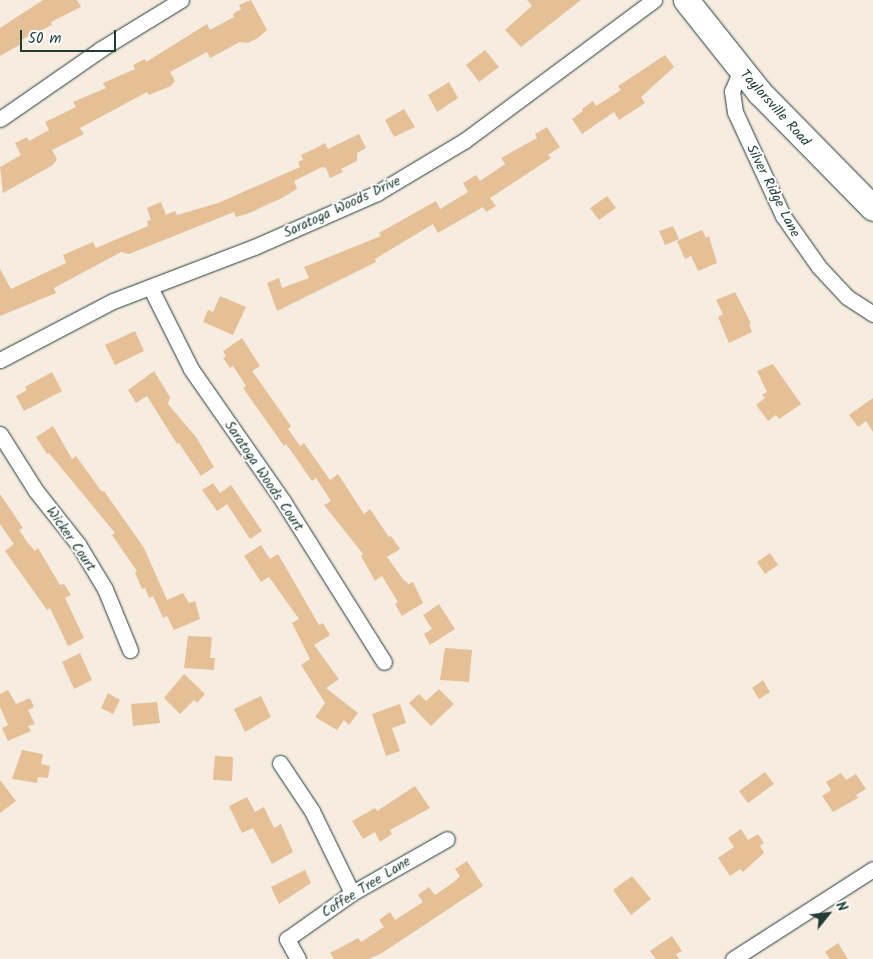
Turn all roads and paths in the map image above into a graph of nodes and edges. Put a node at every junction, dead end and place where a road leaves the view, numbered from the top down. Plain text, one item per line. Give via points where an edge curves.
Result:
1 (181, 0) edge
2 (654, 0) edge
3 (686, 0) edge
4 (741, 70) junction
5 (0, 119) edge
6 (873, 208) edge
7 (150, 287) junction
8 (873, 314) edge
9 (0, 360) edge
10 (0, 434) edge
11 (130, 650) dead end
12 (384, 662) dead end
13 (280, 763) dead end
14 (447, 839) dead end
15 (873, 869) edge
16 (352, 893) junction
17 (298, 959) edge
18 (733, 959) edge

1 - 5 street via 101,49
2 - 7 street, Saratoga Woods Drive via 464,141 377,193 254,247
3 - 4 main road, Taylorsville Road
4 - 6 main road, Taylorsville Road via 785,120
4 - 8 street, Silver Ridge Lane via 732,91 735,112 783,216 818,267 847,297
7 - 9 street, Saratoga Woods Drive via 50,331
7 - 12 street, Saratoga Woods Court via 191,369 283,501
10 - 11 street, Wicker Court via 36,491 78,544 105,589
13 - 16 street via 312,811
14 - 16 street, Coffee Tree Lane
15 - 18 street
16 - 17 street, Coffee Tree Lane via 287,938

